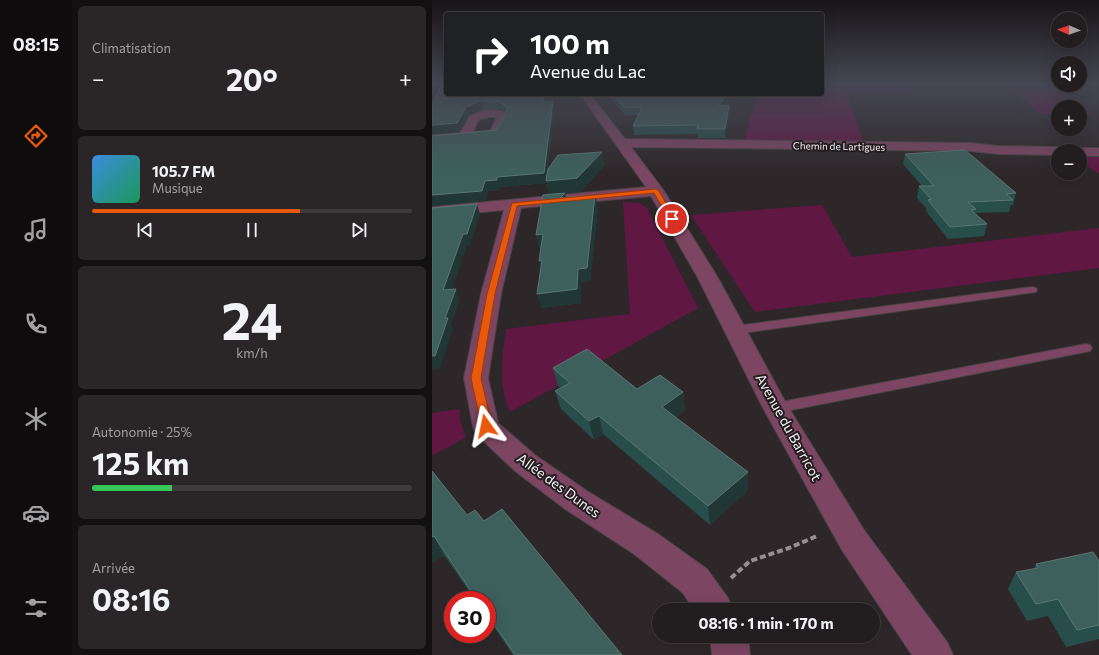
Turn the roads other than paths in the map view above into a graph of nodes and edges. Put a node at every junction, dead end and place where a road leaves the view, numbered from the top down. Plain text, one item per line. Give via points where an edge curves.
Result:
1 (599, 114) edge
2 (465, 136) edge
3 (432, 138) edge
4 (620, 143) junction
5 (1051, 151) edge
6 (1087, 152) edge
7 (1099, 152) edge
8 (656, 191) junction
9 (514, 204) junction
10 (432, 212) edge
11 (1032, 290) dead end
12 (736, 330) junction
13 (1086, 348) dead end
14 (776, 408) junction
15 (710, 603) edge
16 (730, 643) edge
17 (731, 655) edge
18 (934, 655) edge

1 - 4 street, Avenue du Barricot
2 - 3 street
4 - 5 street, Chemin de Lartigues via 971,147
4 - 8 street, Avenue du Barricot
6 - 7 street
8 - 9 street
8 - 12 street, Avenue du Barricot
9 - 10 street
9 - 15 street, Allée des Dunes via 491,294 476,378 486,426 525,463 576,500 646,544 695,581
11 - 12 lane
12 - 14 street, Avenue du Barricot
13 - 14 lane
14 - 18 street, Avenue du Barricot via 843,524
16 - 17 street

